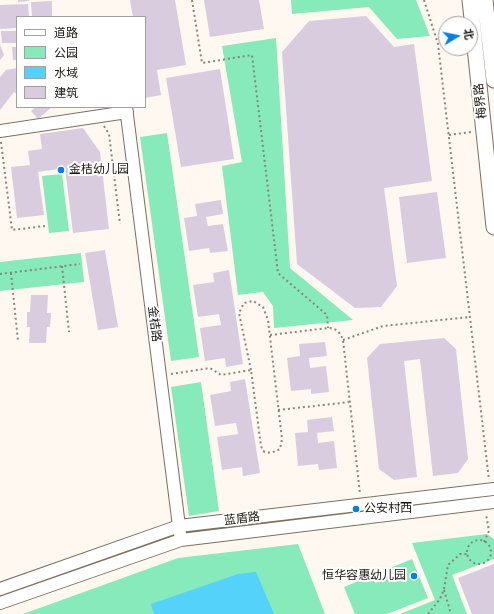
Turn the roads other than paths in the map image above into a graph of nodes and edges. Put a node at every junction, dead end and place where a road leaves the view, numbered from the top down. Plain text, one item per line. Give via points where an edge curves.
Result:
1 (470, 0) edge
2 (485, 0) edge
3 (494, 80) edge
4 (127, 109) edge
5 (0, 136) edge
6 (494, 226) edge
7 (492, 489) edge
8 (489, 502) edge
9 (179, 526) junction
10 (181, 540) junction
11 (0, 589) edge
12 (0, 603) edge

1 - 6 main road, 梅界路
2 - 3 main road
4 - 5 street
4 - 9 street, 金桔路
7 - 9 street, 蓝盾路
8 - 10 street, 蓝盾路
9 - 10 street, 金桔路
9 - 11 street, 蓝盾路
10 - 12 street, 蓝盾路

